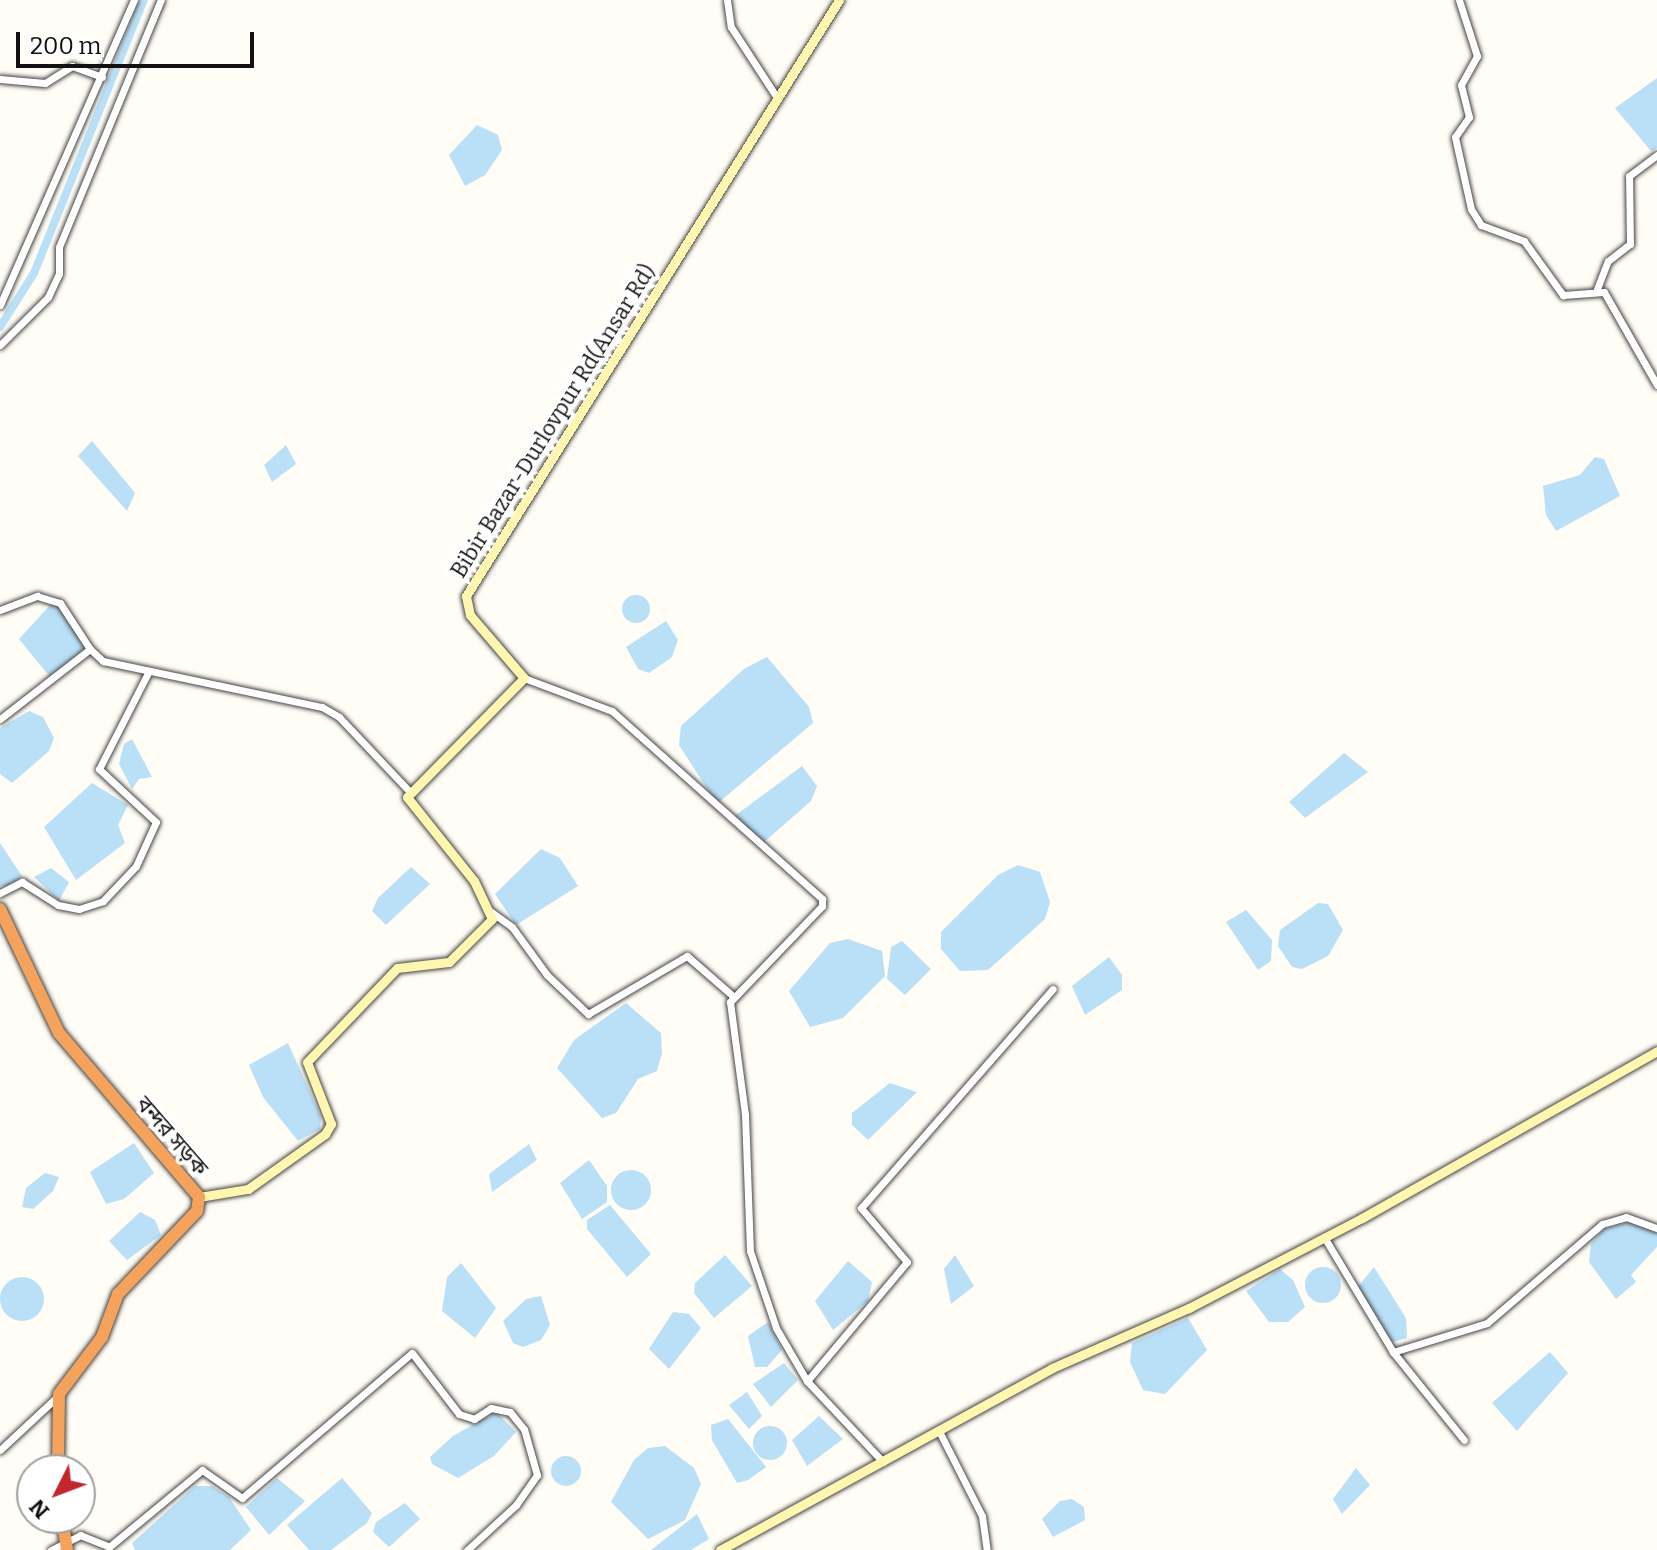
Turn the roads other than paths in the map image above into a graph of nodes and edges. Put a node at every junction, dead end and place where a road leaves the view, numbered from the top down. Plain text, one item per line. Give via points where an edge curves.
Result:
1 (134, 0) edge
2 (161, 0) edge
3 (727, 0) edge
4 (839, 0) edge
5 (1459, 0) edge
6 (102, 77) junction
7 (0, 79) edge
8 (778, 99) junction
9 (1657, 155) edge
10 (1597, 289) junction
11 (0, 305) edge
12 (0, 345) edge
13 (1657, 385) edge
14 (0, 610) edge
15 (90, 649) junction
16 (149, 671) junction
17 (524, 678) junction
18 (0, 719) edge
19 (408, 790) junction
20 (0, 893) edge
21 (490, 911) junction
22 (2, 915) edge
23 (1053, 989) dead end
24 (733, 996) junction
25 (1657, 1051) edge
26 (199, 1197) junction
27 (1657, 1228) edge
28 (1324, 1237) junction
29 (1393, 1352) junction
30 (807, 1381) junction
31 (59, 1394) junction
32 (939, 1431) junction
33 (1464, 1440) dead end
34 (0, 1450) edge
35 (58, 1454) edge
36 (883, 1462) junction
37 (66, 1544) edge
38 (51, 1550) edge
39 (467, 1550) edge
40 (720, 1550) edge
41 (987, 1550) edge

1 - 6 street
2 - 12 street via 59,247 59,273 48,297
3 - 8 street via 731,27
4 - 8 street, Bibir Bazar-Durlovpur Rd(Ansar Rd)
5 - 10 street via 1477,56 1461,85 1469,117 1455,137 1471,209 1481,225 1524,241 1563,295
6 - 7 street via 72,66 45,83
6 - 11 street
8 - 17 street, Bibir Bazar-Durlovpur Rd(Ansar Rd) via 466,596 470,615
9 - 10 street via 1629,176 1630,244 1608,261
10 - 13 street
14 - 15 street via 37,596 60,603
15 - 16 street via 103,661
15 - 18 street
16 - 19 street via 322,707 339,717
16 - 20 street via 99,769 110,786 133,795 156,822 136,866 103,901 79,909 58,905 22,882
17 - 19 street
17 - 24 street via 612,711 822,899 822,906
19 - 21 street via 408,804 474,881
21 - 24 street via 588,1014 687,956
21 - 26 street via 483,933 449,962 397,968 307,1062 331,1124 325,1134 248,1189
22 - 26 highway, বন্দর সড়ক via 59,1033
23 - 30 street via 861,1208 907,1262
24 - 30 street via 750,1251 776,1328
25 - 28 street via 1486,1152
26 - 31 highway, বন্দর সড়ক via 197,1211 118,1294 102,1337
27 - 29 street via 1626,1217 1602,1224 1487,1323
28 - 29 street
28 - 32 street via 1189,1308 1052,1368
29 - 33 street
30 - 36 street
31 - 34 street
31 - 35 highway
32 - 36 street
32 - 41 street via 982,1516
36 - 40 street
37 - 38 street
37 - 39 street via 80,1535 109,1547 202,1470 242,1498 412,1353 459,1414 474,1419 491,1408 510,1412 524,1429 537,1475 516,1505

